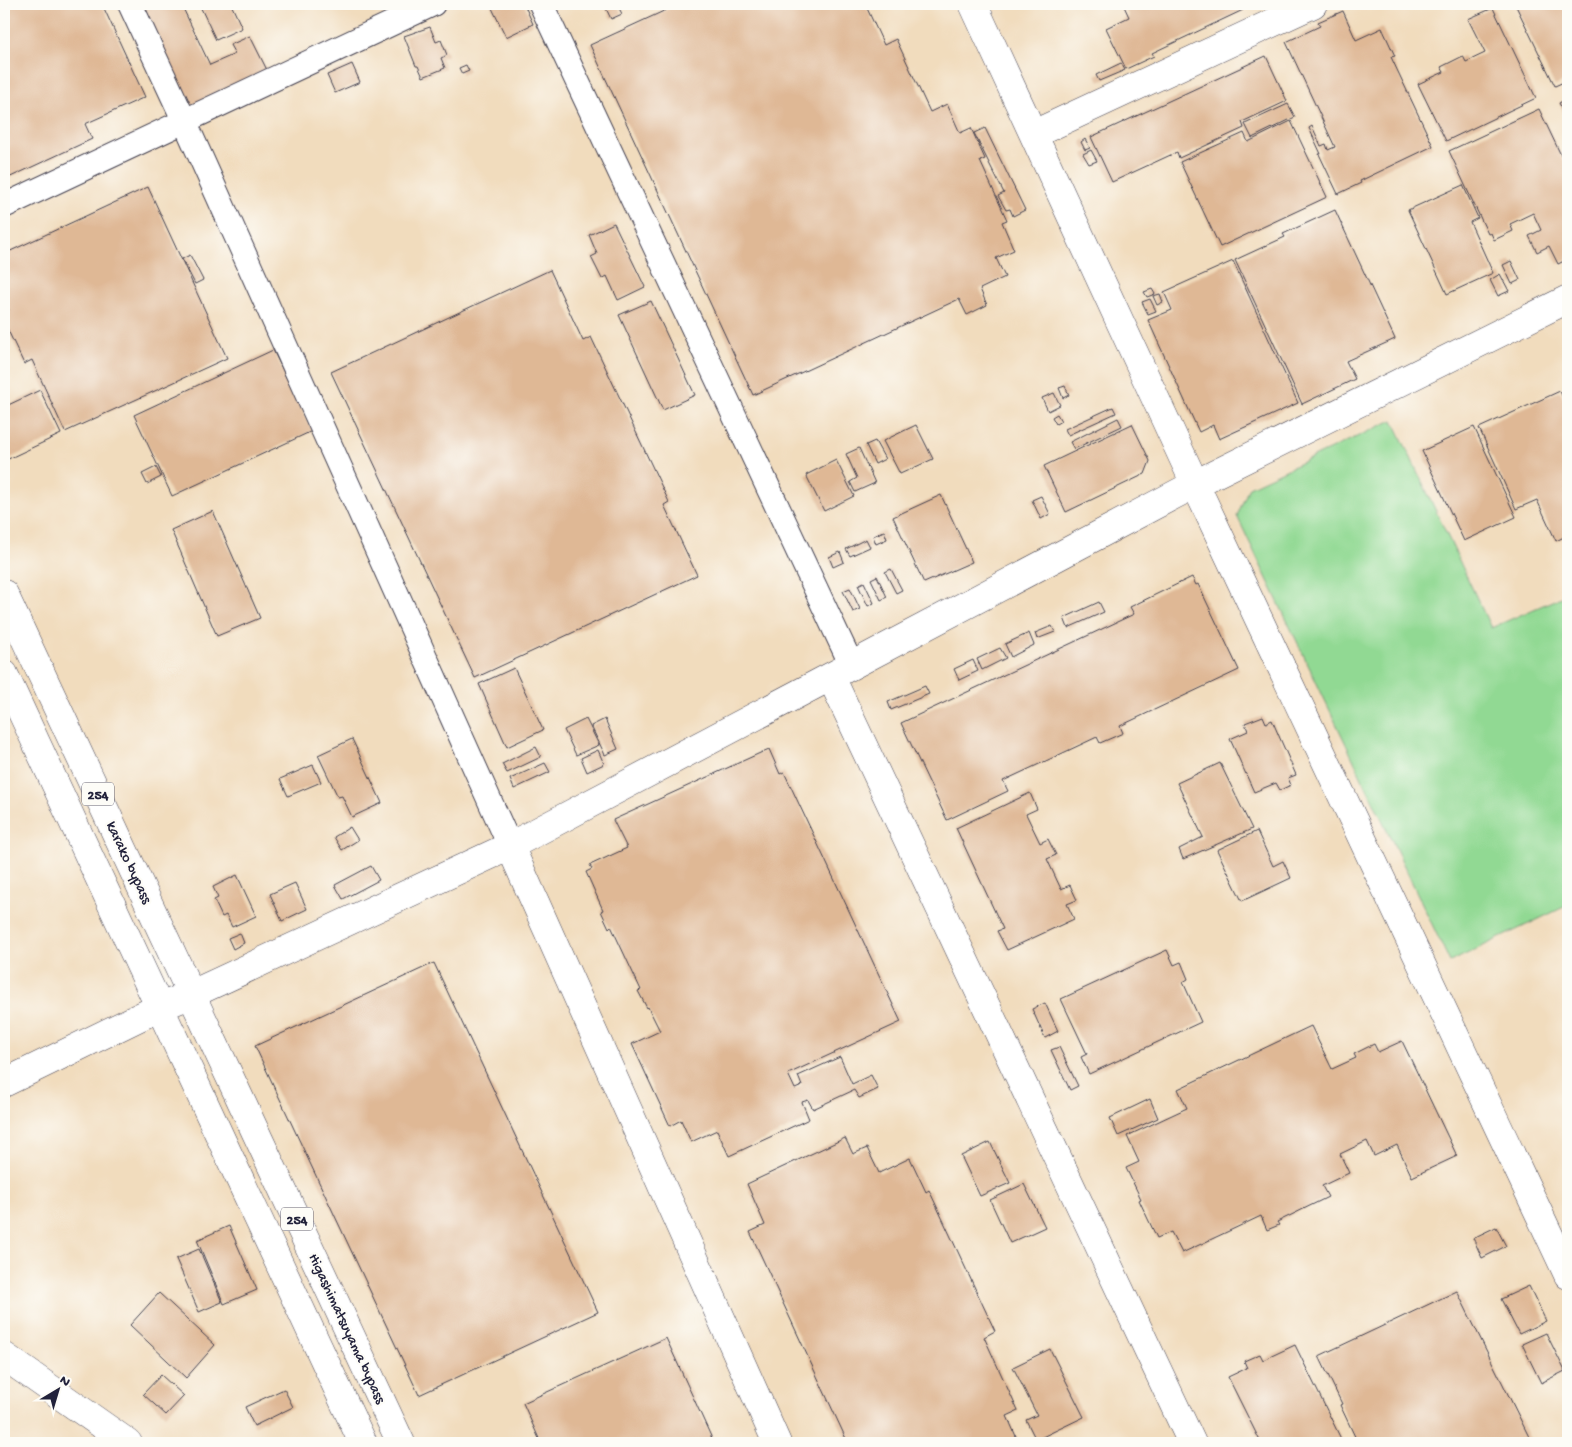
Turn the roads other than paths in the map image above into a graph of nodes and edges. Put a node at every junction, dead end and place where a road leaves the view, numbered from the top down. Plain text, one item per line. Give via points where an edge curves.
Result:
1 (130, 4) edge
2 (433, 4) edge
3 (541, 4) edge
4 (973, 4) edge
5 (1313, 4) edge
6 (184, 120) junction
7 (1034, 134) junction
8 (4, 206) edge
9 (1568, 299) edge
10 (1195, 484) junction
11 (4, 594) edge
12 (842, 672) junction
13 (4, 674) edge
14 (510, 846) junction
15 (192, 994) junction
16 (160, 1007) junction
17 (4, 1083) edge
18 (1568, 1275) edge
19 (4, 1356) edge
20 (128, 1443) edge
21 (363, 1443) edge
22 (402, 1443) edge
23 (778, 1443) edge
24 (1192, 1443) edge

1 - 6 street
2 - 6 street
3 - 12 street
4 - 7 main road
5 - 7 main road
6 - 8 street
6 - 14 street
7 - 10 main road
9 - 10 main road
10 - 12 main road
10 - 18 main road
11 - 15 main road, karako bypass / 254
12 - 14 main road
12 - 24 main road
13 - 16 main road, 254
14 - 15 main road
14 - 23 main road
15 - 16 main road
15 - 22 main road, Higashimatsuyama bypass / 254
16 - 17 main road
16 - 21 main road, 254
19 - 20 main road

